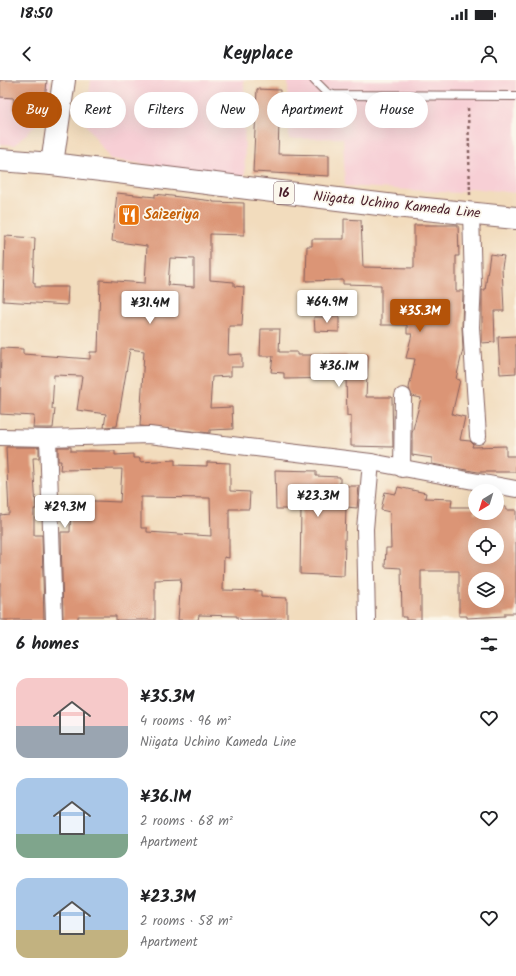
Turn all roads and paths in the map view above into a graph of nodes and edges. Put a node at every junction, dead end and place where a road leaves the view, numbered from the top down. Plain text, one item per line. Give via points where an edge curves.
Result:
1 (64, 80) edge
2 (78, 80) edge
3 (314, 80) edge
4 (468, 96) junction
5 (516, 96) edge
6 (0, 160) edge
7 (58, 165) junction
8 (471, 213) junction
9 (516, 218) edge
10 (403, 396) dead end
11 (478, 436) dead end
12 (0, 437) edge
13 (48, 438) junction
14 (371, 462) junction
15 (402, 469) junction
16 (516, 489) edge
17 (54, 620) edge
18 (367, 620) edge

1 - 7 main road
2 - 7 main road
3 - 4 lane via 327,93 334,95
4 - 5 lane
4 - 8 path
6 - 7 main road, Niigata Uchino Kameda Line
7 - 8 main road, Niigata Uchino Kameda Line / 16
8 - 9 main road, Niigata Uchino Kameda Line / 16
8 - 11 street via 471,327
10 - 15 street
12 - 13 street
13 - 14 street via 149,435
13 - 17 street
14 - 15 street
14 - 18 street via 365,529
15 - 16 street

